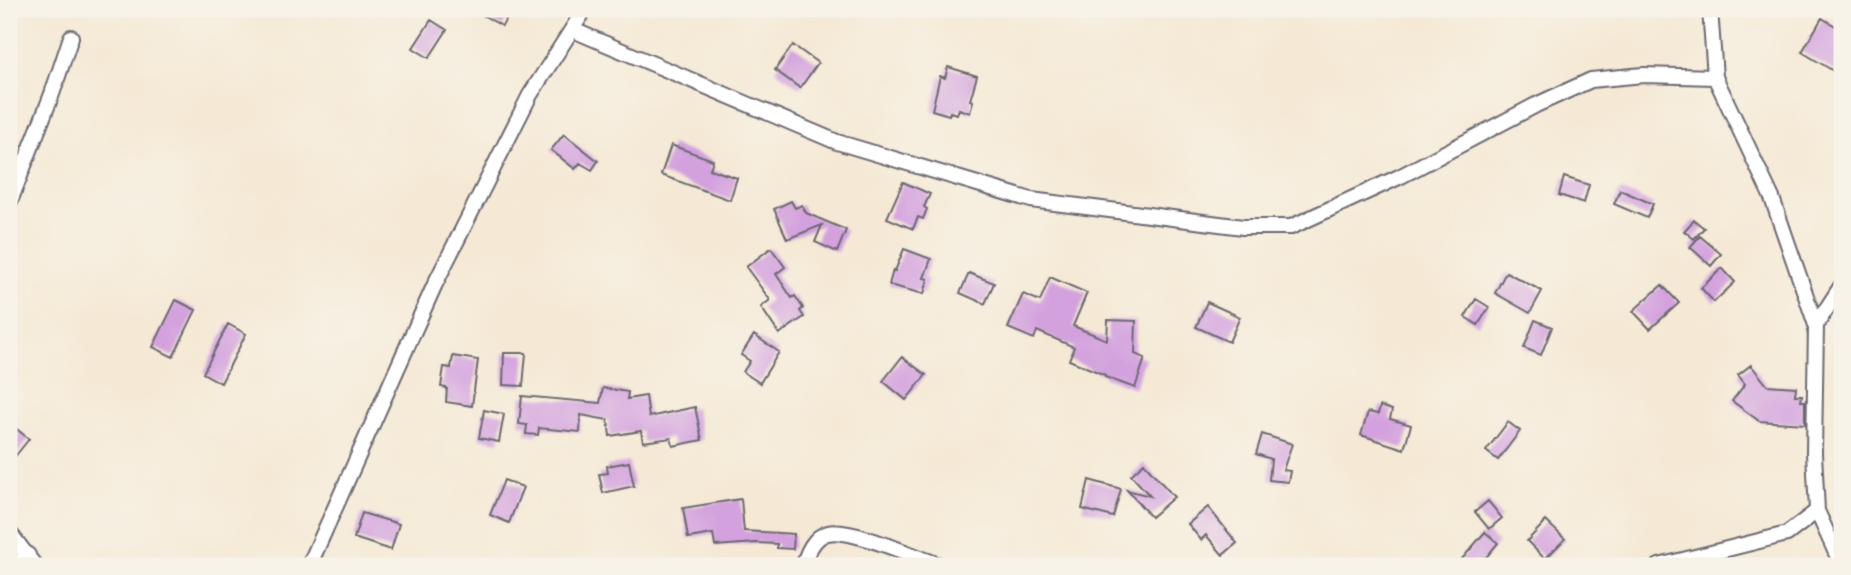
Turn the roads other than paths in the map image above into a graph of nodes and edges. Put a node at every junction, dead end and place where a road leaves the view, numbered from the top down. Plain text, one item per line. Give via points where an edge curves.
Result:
1 (585, 9) edge
2 (1710, 9) edge
3 (573, 30) junction
4 (71, 37) dead end
5 (1716, 77) junction
6 (9, 204) edge
7 (1842, 285) edge
8 (1816, 325) junction
9 (1817, 511) junction
10 (9, 531) edge
11 (32, 561) edge
12 (15, 566) edge
13 (309, 566) edge
14 (804, 566) edge
15 (942, 566) edge
16 (1659, 566) edge
17 (1842, 566) edge

1 - 3 street
2 - 5 street
3 - 5 street via 837,142 1031,200 1242,227 1291,227 1591,80 1643,75
3 - 13 street via 530,95 435,284
4 - 6 street
5 - 8 street via 1772,198
7 - 8 street
8 - 9 street
9 - 16 street via 1787,534
9 - 17 street
10 - 11 street
11 - 12 street
14 - 15 street via 816,541 827,533 847,532

